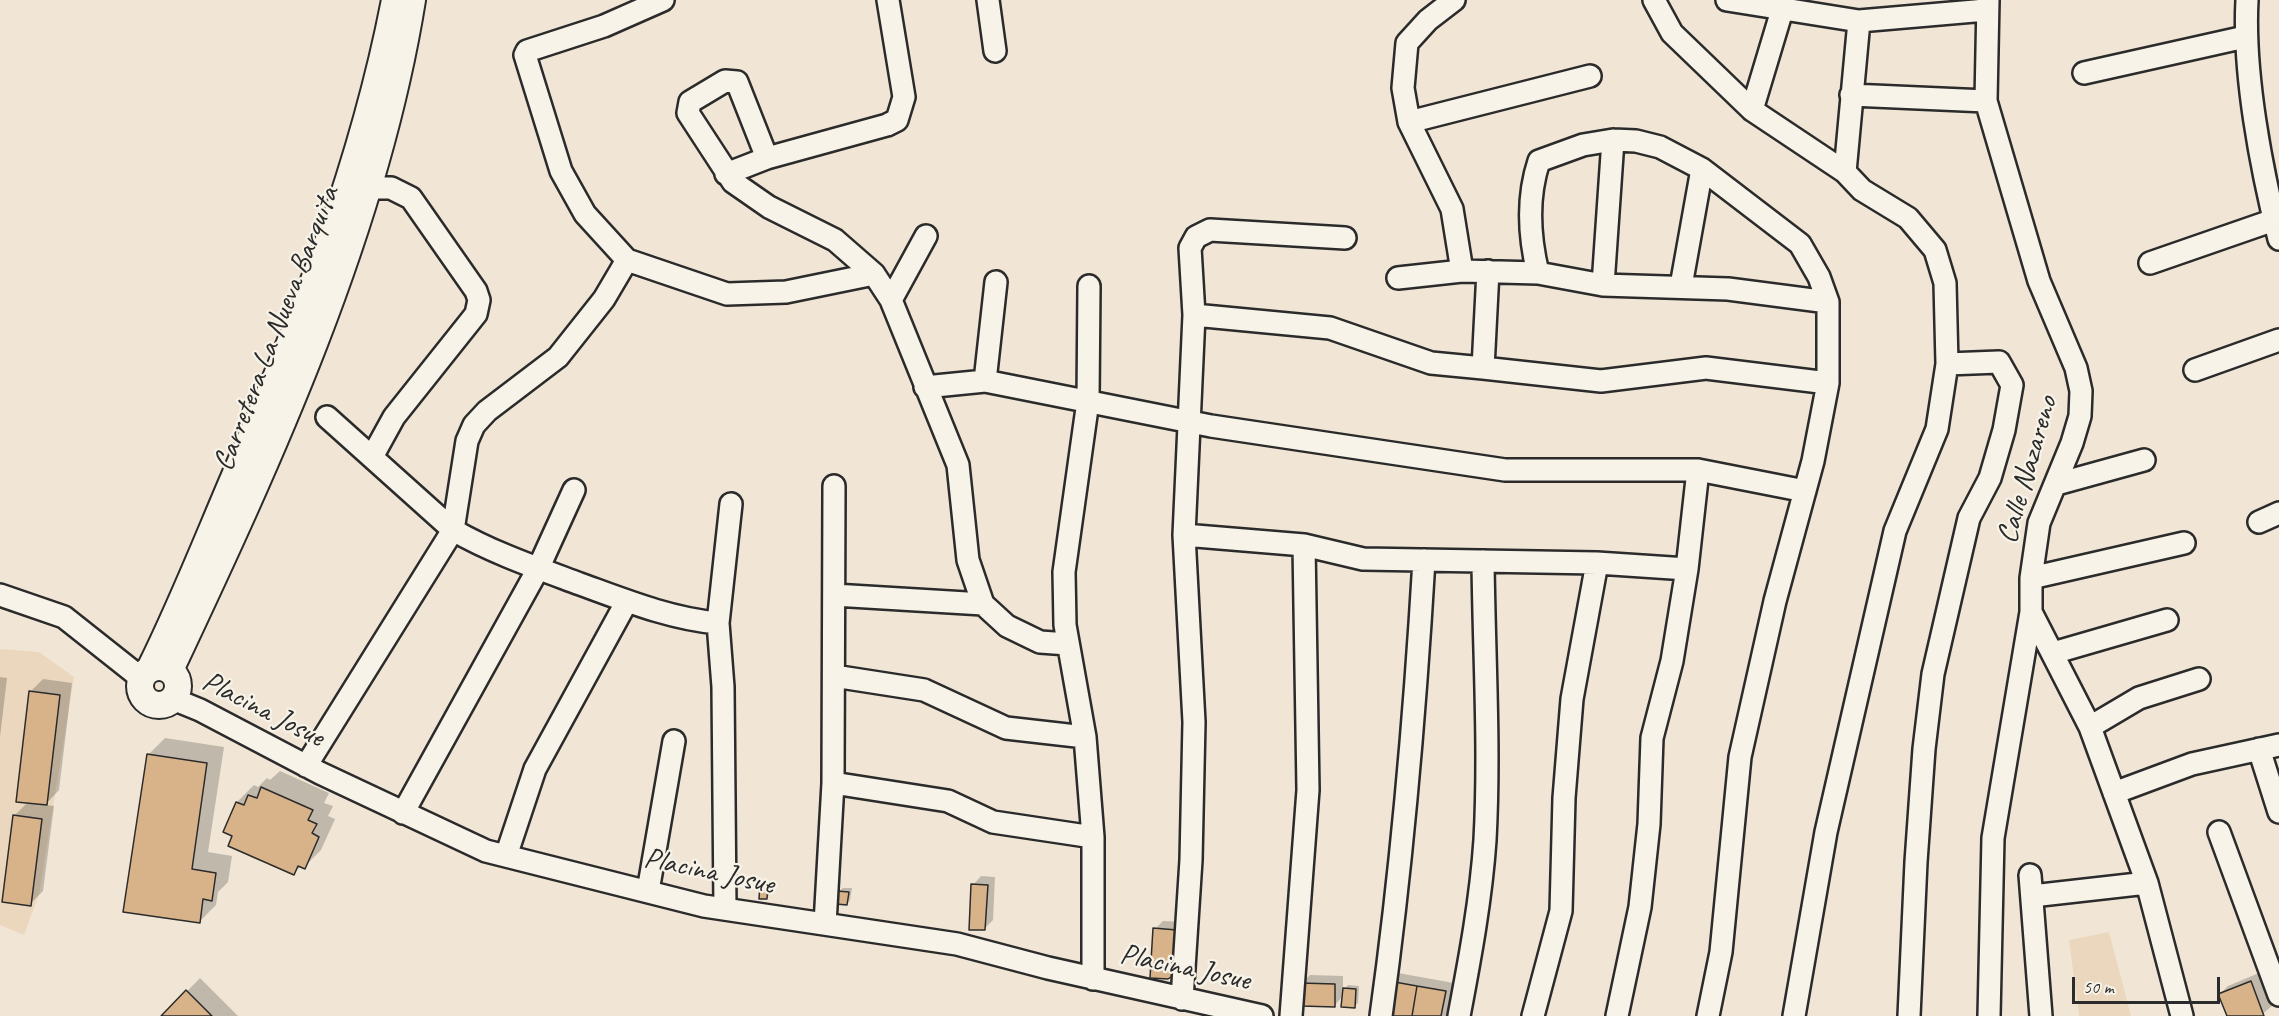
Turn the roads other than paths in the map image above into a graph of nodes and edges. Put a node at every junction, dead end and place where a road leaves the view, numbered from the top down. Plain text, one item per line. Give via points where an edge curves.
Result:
1 (395, 0) edge
2 (412, 0) edge
3 (663, 0) edge
4 (888, 0) edge
5 (988, 0) edge
6 (1454, 0) edge
7 (1654, 0) edge
8 (1727, 0) edge
9 (2247, 0) edge
10 (1987, 5) edge
11 (1783, 8) junction
12 (1859, 21) junction
13 (2245, 37) junction
14 (995, 51) dead end
15 (2084, 72) dead end
16 (1590, 76) dead end
17 (1851, 95) junction
18 (1986, 101) junction
19 (1752, 110) junction
20 (379, 117) junction
21 (1408, 122) junction
22 (1612, 140) junction
23 (766, 158) junction
24 (1702, 169) junction
25 (1845, 172) junction
26 (726, 174) junction
27 (367, 188) junction
28 (2273, 190) edge
29 (2277, 229) edge
30 (926, 236) dead end
31 (1345, 238) dead end
32 (627, 260) junction
33 (2150, 262) dead end
34 (1462, 271) junction
35 (1488, 271) junction
36 (1538, 273) junction
37 (874, 274) junction
38 (1398, 278) dead end
39 (996, 282) dead end
40 (1603, 285) junction
41 (1089, 286) dead end
42 (1681, 286) junction
43 (891, 300) junction
44 (1828, 302) junction
45 (1194, 315) junction
46 (2279, 340) edge
47 (1947, 364) junction
48 (1483, 368) junction
49 (2195, 370) dead end
50 (984, 381) junction
51 (1828, 383) junction
52 (925, 387) junction
53 (1088, 401) junction
54 (327, 417) dead end
55 (1188, 420) junction
56 (372, 457) junction
57 (2144, 460) dead end
58 (1698, 470) junction
59 (2057, 484) junction
60 (834, 486) dead end
61 (574, 490) dead end
62 (1805, 491) junction
63 (731, 504) dead end
64 (2279, 513) edge
65 (2259, 522) dead end
66 (453, 530) junction
67 (1184, 535) junction
68 (2184, 543) dead end
69 (1304, 545) junction
70 (1424, 560) junction
71 (1483, 561) junction
72 (1597, 563) junction
73 (538, 569) junction
74 (1687, 569) junction
75 (2031, 578) junction
76 (0, 595) edge
77 (834, 595) junction
78 (627, 601) junction
79 (983, 604) junction
80 (2031, 612) junction
81 (2167, 620) dead end
82 (718, 623) junction
83 (1068, 644) junction
84 (2053, 653) junction
85 (154, 672) junction
86 (834, 676) junction
87 (2199, 679) dead end
88 (173, 699) junction
89 (2090, 727) junction
90 (1085, 737) junction
91 (674, 741) dead end
92 (2269, 747) edge
93 (306, 766) junction
94 (833, 783) junction
95 (2114, 794) junction
96 (2279, 812) edge
97 (403, 813) junction
98 (2219, 832) dead end
99 (1093, 837) junction
100 (506, 856) junction
101 (2147, 883) junction
102 (648, 891) junction
103 (725, 909) junction
104 (825, 924) junction
105 (1093, 979) junction
106 (2279, 994) edge
107 (1182, 999) junction
108 (1262, 1016) edge
109 (1291, 1016) edge
110 (1381, 1016) edge
111 (1460, 1016) edge
112 (1533, 1016) edge
113 (1617, 1016) edge
114 (1708, 1016) edge
115 (1794, 1016) edge
116 (1909, 1016) edge
117 (1989, 1016) edge
118 (2041, 1016) edge
119 (2182, 1016) edge

1 - 20 street, Carretera La Nueva Barquita
2 - 20 street, Carretera La Nueva Barquita
3 - 32 street via 525,55 561,171 585,214
4 - 23 street via 904,97 897,120
5 - 14 street
6 - 21 street via 1407,43 1403,88
7 - 19 street via 1672,33
8 - 11 street
9 - 13 street
10 - 12 street
10 - 18 street, Calle Nazareno
11 - 12 street
11 - 19 street
12 - 17 street
13 - 15 street
13 - 28 street
16 - 21 street
17 - 18 street
17 - 25 street
18 - 59 street, Calle Nazareno via 2039,281 2076,368 2081,391 2080,416
19 - 25 street
20 - 27 street, Carretera La Nueva Barquita
20 - 85 street, Carretera La Nueva Barquita via 275,383
21 - 34 street via 1452,209
22 - 24 street via 1660,147
22 - 36 street via 1583,145 1539,161 1531,203 1532,247
22 - 40 street
23 - 26 street
23 - 26 street via 737,82 725,81 690,102 688,113
24 - 42 street
24 - 44 street via 1800,244
25 - 47 street via 1862,190 1908,218 1935,250 1945,283
26 - 37 street via 769,207 835,240
27 - 56 street via 391,188 411,198 479,300 476,314 394,417
27 - 85 street, Carretera La Nueva Barquita via 346,256 295,389
28 - 29 street
29 - 33 street
30 - 43 street
31 - 45 street via 1210,230 1196,237 1190,248
32 - 37 street via 727,294 786,292
32 - 66 street via 604,299 558,357 487,411 474,426 467,441
34 - 35 street
34 - 38 street
35 - 36 street
35 - 48 street
36 - 40 street
37 - 43 street
39 - 50 street
40 - 42 street
41 - 53 street
42 - 44 street
43 - 52 street
44 - 51 street
45 - 48 street via 1330,328 1431,363
45 - 55 street
46 - 49 street
47 - 115 street via 1937,429 1895,531 1826,832
47 - 116 street via 1999,362 2012,385 1990,477 1969,518 1934,674 1924,749
48 - 51 street via 1601,381 1706,368
50 - 52 street
50 - 53 street
51 - 62 street
52 - 79 street via 958,465 968,560
53 - 55 street
53 - 83 street via 1064,572
54 - 56 street
55 - 58 street via 1505,470
55 - 67 street
56 - 66 street
57 - 59 street
58 - 62 street
58 - 74 street
59 - 75 street, Calle Nazareno via 2038,523
60 - 77 street
61 - 73 street
62 - 114 street via 1775,601 1740,757 1721,952
63 - 82 street
64 - 65 street
66 - 73 street
66 - 93 street
67 - 69 street
67 - 107 street via 1194,722
68 - 75 street
69 - 70 street via 1362,559
69 - 109 street via 1308,790
70 - 71 street
70 - 110 street via 1394,916
71 - 72 street
71 - 111 street via 1487,787 1484,843
72 - 74 street
72 - 112 street via 1572,699 1561,910
73 - 78 street
73 - 97 street
74 - 113 street via 1672,661 1652,738 1649,824 1640,907
75 - 80 street, Calle Nazareno
76 - 85 street via 64,617
77 - 79 street
77 - 86 street
78 - 82 street
78 - 100 street via 535,769
79 - 83 street via 1007,626 1040,642
80 - 84 street, Calle Nazareno
80 - 117 street via 1994,838
81 - 84 street
82 - 103 street via 723,687
83 - 90 street
84 - 89 street, Calle Nazareno
85 - 88 street via 177,681
85 - 88 street via 142,695 160,706
86 - 90 street via 924,690 1005,728
86 - 94 street
87 - 89 street via 2139,698
88 - 93 street, Placina Josue
89 - 95 street, Calle Nazareno
90 - 99 street
91 - 102 street
92 - 95 street via 2192,764
92 - 96 street
93 - 97 street, Placina Josue
94 - 99 street via 948,801 993,822
94 - 104 street
95 - 101 street, Calle Nazareno
97 - 100 street, Placina Josue via 486,851
98 - 106 street
99 - 105 street
100 - 102 street, Placina Josue
101 - 118 street via 2031,886
101 - 119 street, Calle Nazareno
102 - 103 street, Placina Josue
103 - 104 street, Placina Josue
104 - 105 street, Placina Josue via 957,944
105 - 107 street, Placina Josue
107 - 108 street, Placina Josue

